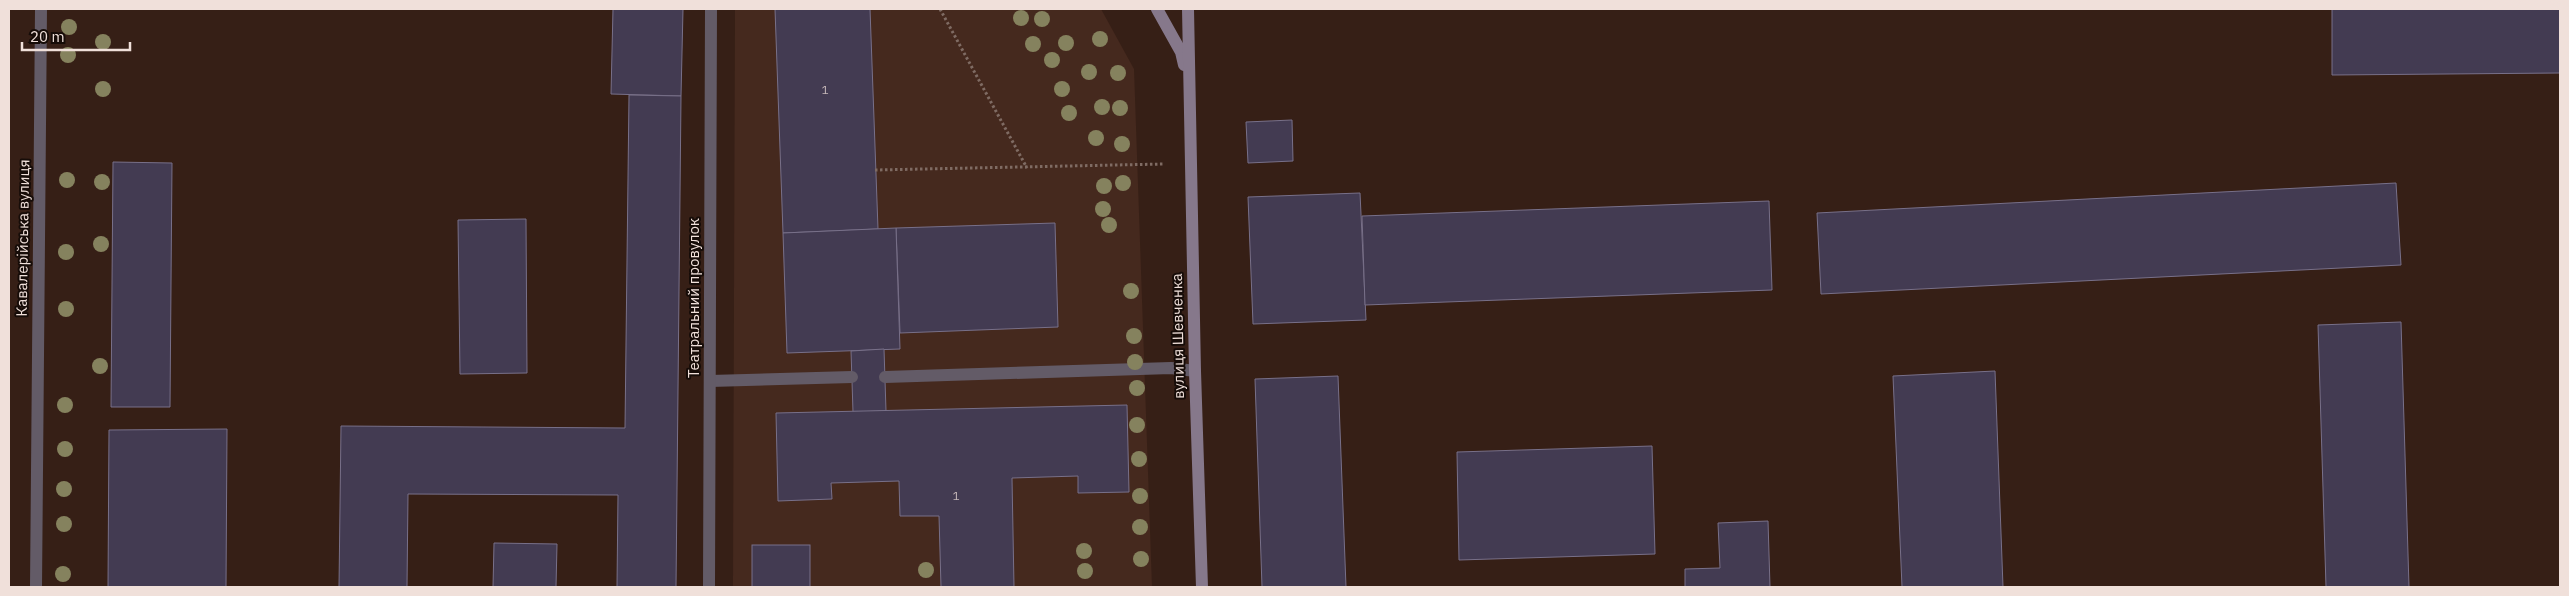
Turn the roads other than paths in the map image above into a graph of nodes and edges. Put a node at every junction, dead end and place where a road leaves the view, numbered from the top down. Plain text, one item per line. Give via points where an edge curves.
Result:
1 (41, 9) edge
2 (711, 9) edge
3 (1157, 9) edge
4 (1188, 9) edge
5 (1189, 84) junction
6 (1195, 371) junction
7 (852, 377) dead end
8 (885, 377) dead end
9 (710, 381) junction
10 (36, 587) edge
11 (708, 587) edge
12 (1202, 587) edge

1 - 10 street, Кавалерійська вулиця
2 - 9 street, Театральний провулок
3 - 5 main road, вулиця Шевченка via 1181,52
4 - 5 main road, вулиця Шевченка
5 - 6 main road, вулиця Шевченка
6 - 8 street via 1171,368
6 - 12 main road, вулиця Шевченка
7 - 9 street
9 - 11 street, Театральний провулок

